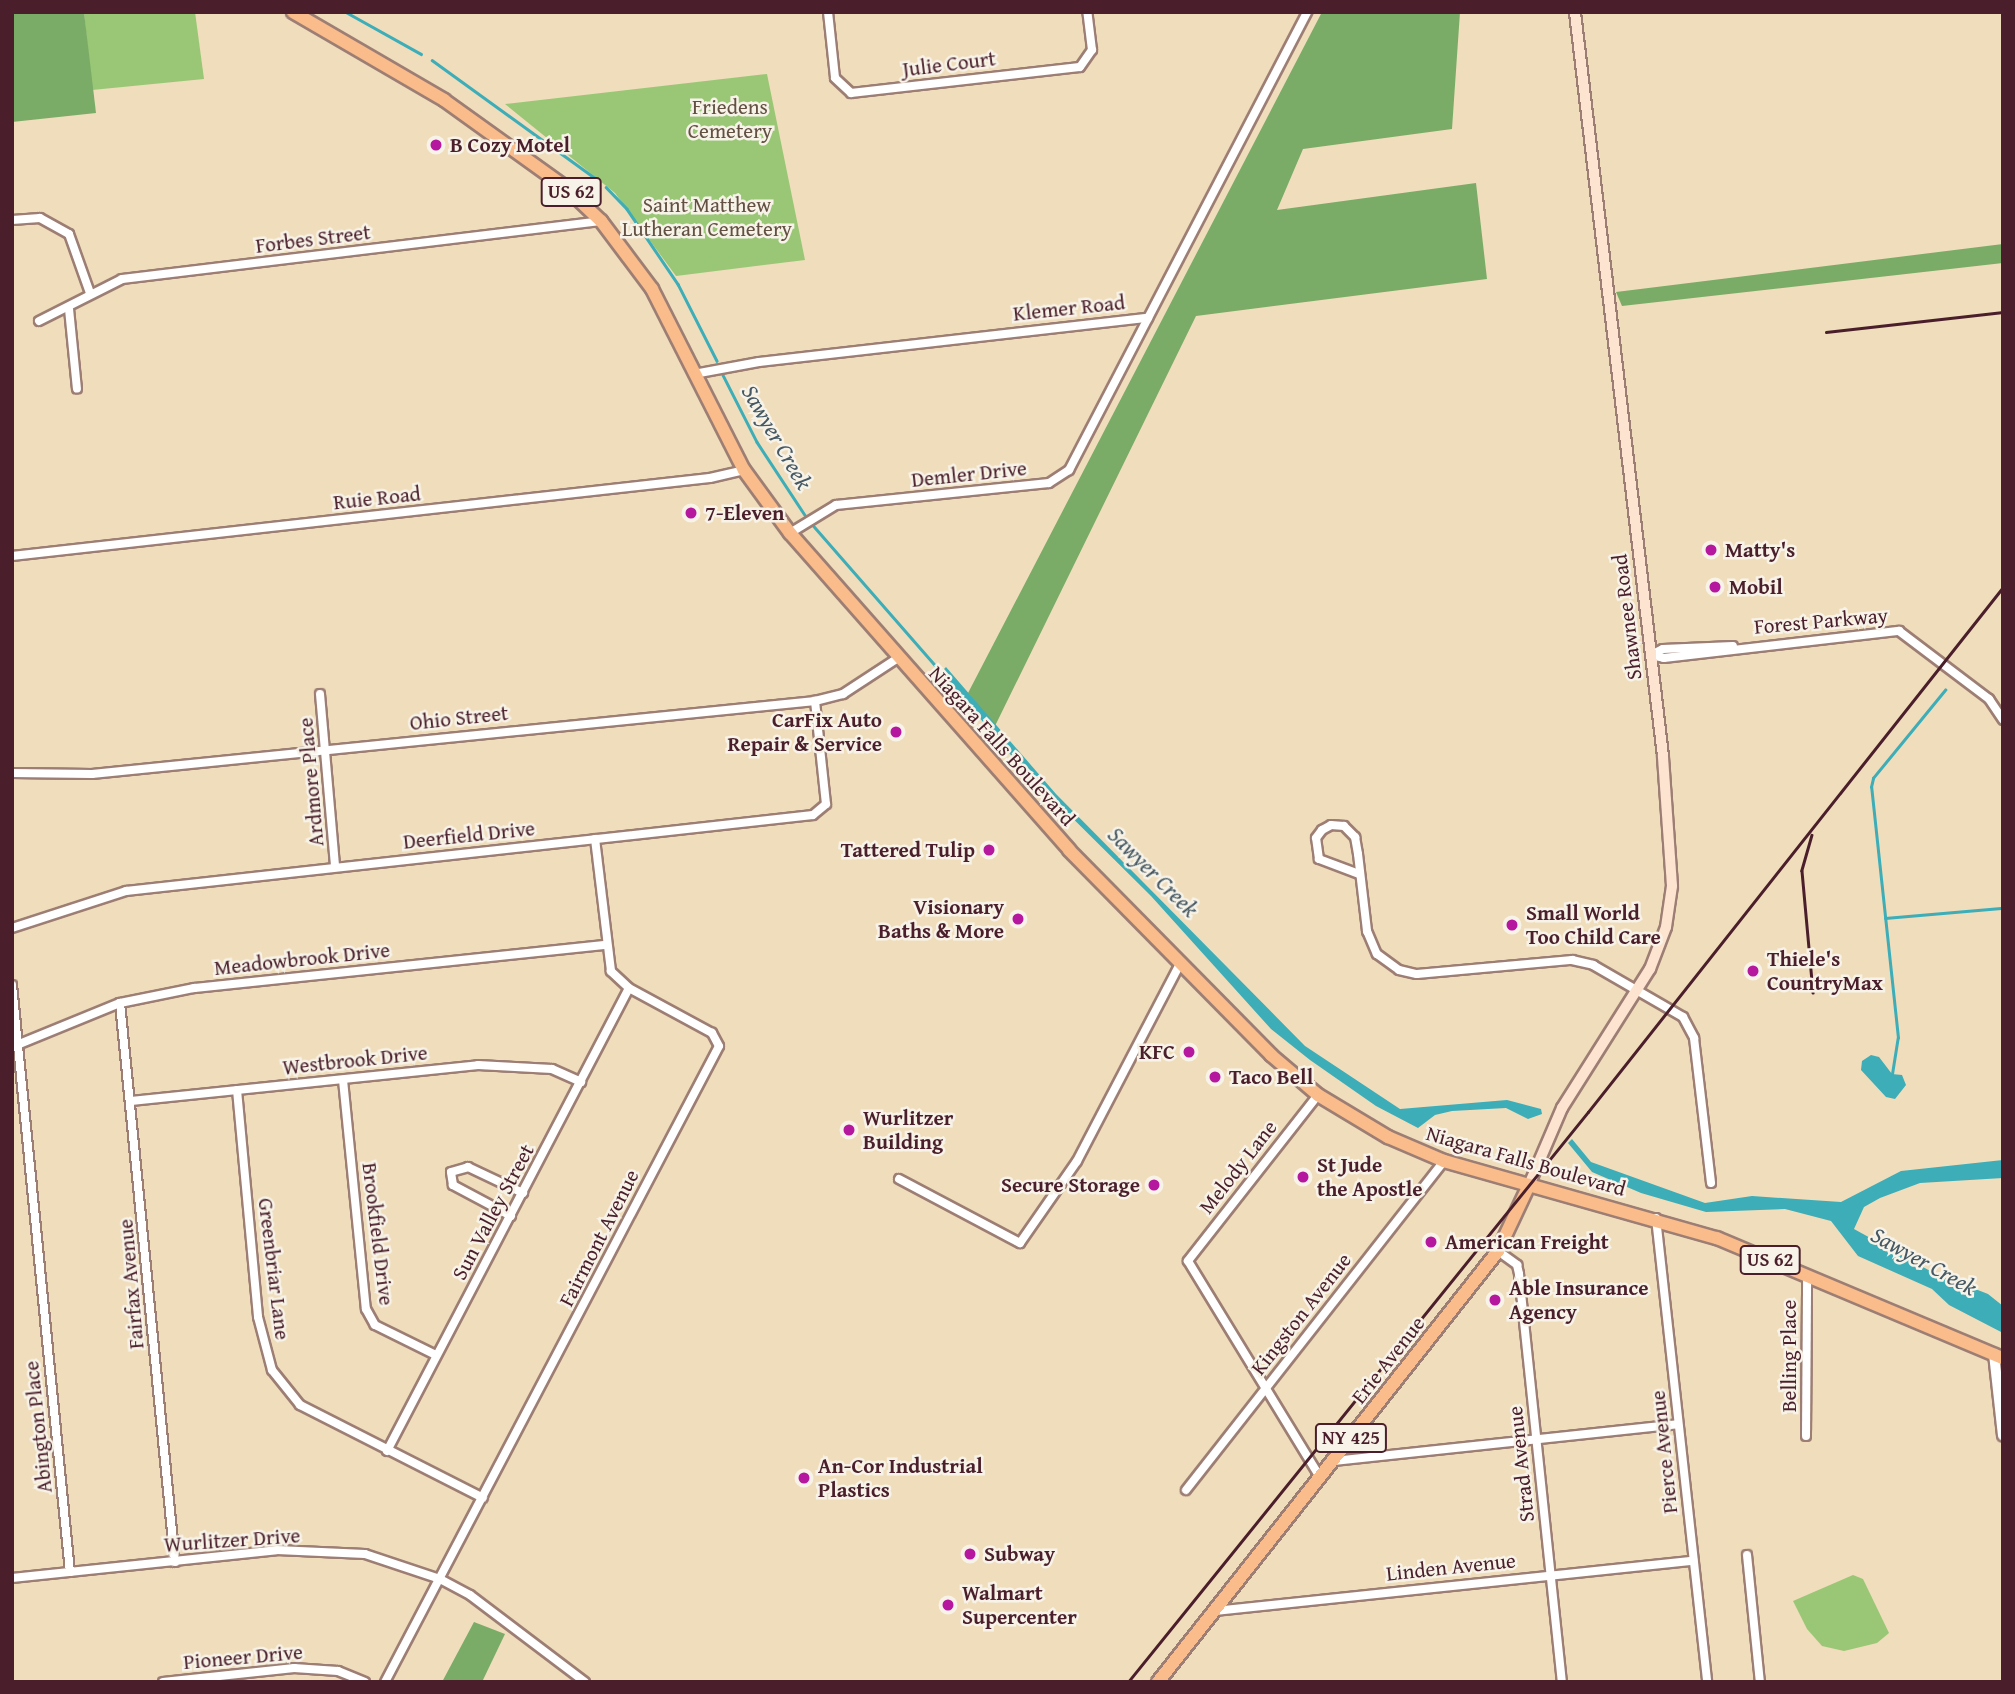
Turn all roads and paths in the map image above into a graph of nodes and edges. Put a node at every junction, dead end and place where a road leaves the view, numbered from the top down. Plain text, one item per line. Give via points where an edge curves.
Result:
1 (293, 12) edge
2 (828, 12) edge
3 (1087, 12) edge
4 (1307, 12) edge
5 (1575, 12) edge
6 (12, 220) edge
7 (601, 221) junction
8 (90, 293) junction
9 (69, 309) junction
10 (1148, 318) junction
11 (39, 321) dead end
12 (694, 374) junction
13 (77, 389) dead end
14 (744, 470) junction
15 (790, 533) junction
16 (12, 556) edge
17 (1651, 655) junction
18 (898, 658) junction
19 (320, 694) dead end
20 (815, 701) junction
21 (2003, 720) edge
22 (326, 749) junction
23 (12, 773) edge
24 (595, 839) junction
25 (335, 866) junction
26 (1359, 874) junction
27 (12, 928) edge
28 (605, 945) junction
29 (1180, 964) junction
30 (12, 985) edge
31 (629, 988) junction
32 (1640, 990) junction
33 (120, 1003) junction
34 (15, 1046) edge
35 (343, 1080) junction
36 (581, 1082) junction
37 (237, 1090) junction
38 (1318, 1095) junction
39 (131, 1101) junction
40 (1444, 1161) junction
41 (898, 1179) dead end
42 (1710, 1183) dead end
43 (1529, 1185) junction
44 (523, 1193) junction
45 (511, 1216) junction
46 (1656, 1218) junction
47 (1498, 1251) junction
48 (1807, 1275) junction
49 (436, 1355) junction
50 (1998, 1356) edge
51 (1265, 1388) junction
52 (1678, 1424) junction
53 (1806, 1436) dead end
54 (2003, 1436) edge
55 (1536, 1440) junction
56 (387, 1451) junction
57 (1333, 1461) junction
58 (1320, 1477) junction
59 (1186, 1490) dead end
60 (483, 1499) junction
61 (1747, 1555) dead end
62 (1693, 1561) junction
63 (175, 1562) junction
64 (70, 1572) junction
65 (1550, 1574) junction
66 (12, 1578) edge
67 (440, 1579) junction
68 (1214, 1611) junction
69 (163, 1682) edge
70 (365, 1682) edge
71 (385, 1682) edge
72 (585, 1682) edge
73 (1158, 1682) edge
74 (1562, 1682) edge
75 (1707, 1682) edge
76 (1760, 1682) edge

1 - 7 main road, Niagara Falls Boulevard / US 62 via 444,100 565,187
2 - 3 street, Julie Court via 835,78 851,93 1080,67 1092,50
4 - 10 street, Klemer Road
5 - 17 main road, Shawnee Road / NY 425
6 - 8 street via 40,218 69,234
7 - 8 street, Forbes Street via 122,279
7 - 12 main road, Niagara Falls Boulevard / US 62 via 652,289
8 - 9 street, Forbes Street
9 - 11 street, Forbes Street
9 - 13 street
10 - 12 street, Klemer Road via 759,362
10 - 15 street, Demler Drive via 1069,470 1049,483 836,505
12 - 14 main road, Niagara Falls Boulevard / US 62
14 - 15 main road, Niagara Falls Boulevard / US 62
14 - 16 street, Ruie Road via 709,478
15 - 18 main road, Niagara Falls Boulevard / US 62
17 - 21 street, Forest Parkway via 1663,649 1899,631 1989,699
17 - 32 main road, Shawnee Road / NY 425 via 1672,837 1672,886 1666,927
18 - 20 street, Ohio Street via 843,694
18 - 29 main road, Niagara Falls Boulevard / US 62 via 1039,818
19 - 22 street, Ardmore Place
20 - 22 street, Ohio Street
20 - 24 street, Deerfield Drive via 827,804 813,815
22 - 23 street, Ohio Street via 92,774
22 - 25 street, Ardmore Place
24 - 25 street, Deerfield Drive
24 - 28 street, Fairmont Avenue
25 - 27 street, Deerfield Drive via 126,891
26 - 26 street via 1355,837 1344,827 1332,825 1322,830 1315,838 1319,859
26 - 32 street via 1371,944 1399,970 1417,974 1572,960 1593,965
28 - 31 street, Fairmont Avenue via 611,971
28 - 33 street, Meadowbrook Drive via 194,988
29 - 38 main road, Niagara Falls Boulevard / US 62
29 - 41 street via 1077,1161 1020,1243
30 - 34 street, Abington Place
31 - 36 street, Sun Valley Street
31 - 60 street, Fairmont Avenue via 712,1033 719,1046
32 - 42 street via 1684,1017 1692,1028
32 - 43 main road, Shawnee Road / NY 425 via 1562,1108
33 - 34 street, Meadowbrook Drive
33 - 39 street, Fairfax Avenue
34 - 64 street, Abington Place
35 - 36 street, Westbrook Drive via 514,1063 552,1069
35 - 37 street, Westbrook Drive
35 - 49 street, Brookfield Drive via 366,1309 375,1325
36 - 44 street, Sun Valley Street
37 - 39 street, Westbrook Drive
37 - 56 street, Greenbriar Lane via 258,1317 272,1370 300,1405
38 - 40 main road, Niagara Falls Boulevard / US 62 via 1377,1131
38 - 51 street, Melody Lane via 1188,1261
39 - 63 street, Fairfax Avenue
40 - 43 main road, Niagara Falls Boulevard / US 62
40 - 51 street, Kingston Avenue
43 - 46 main road, Niagara Falls Boulevard / US 62
43 - 47 main road, Erie Avenue / NY 425
44 - 45 street, Sun Valley Street
44 - 45 street via 468,1167 451,1172 453,1185
45 - 49 street, Sun Valley Street
46 - 48 main road, Niagara Falls Boulevard / US 62
46 - 52 street, Pierce Avenue
47 - 55 street, Strad Avenue via 1517,1265
47 - 57 main road, Erie Avenue / NY 425
48 - 50 main road, Niagara Falls Boulevard / US 62
48 - 53 street, Belling Place
49 - 56 street, Sun Valley Street
50 - 54 street
51 - 58 street
51 - 59 street, Kingston Avenue
52 - 55 street
52 - 62 street, Pierce Avenue
55 - 57 street
55 - 65 street, Strad Avenue
56 - 60 street, Greenbriar Lane
57 - 58 main road, Erie Avenue / NY 425
58 - 68 main road, Erie Avenue / NY 425
60 - 67 street, Fairmont Avenue
61 - 76 street
62 - 65 street, Linden Avenue
62 - 75 street, Pierce Avenue
63 - 64 street, Wurlitzer Drive
63 - 67 street, Wurlitzer Drive via 277,1550 365,1554
64 - 66 street, Wurlitzer Drive
65 - 68 street, Linden Avenue
65 - 74 street, Strad Avenue
67 - 71 street, Fairmont Avenue
67 - 72 street, Wurlitzer Drive via 498,1613
68 - 73 main road, Erie Avenue / NY 425
69 - 70 street, Pioneer Drive via 294,1668 338,1671

